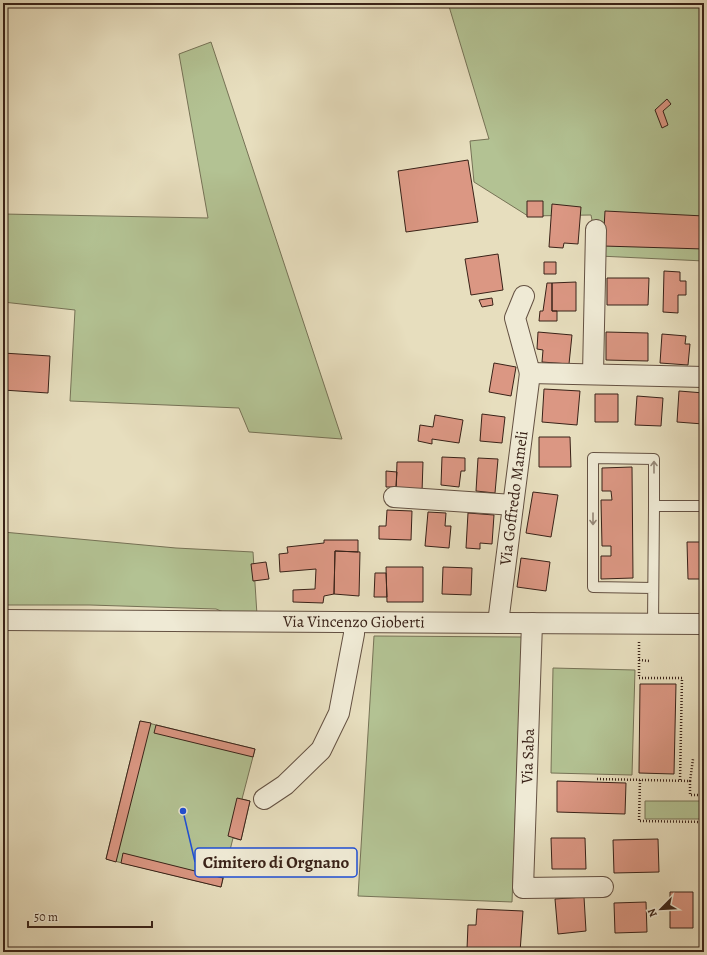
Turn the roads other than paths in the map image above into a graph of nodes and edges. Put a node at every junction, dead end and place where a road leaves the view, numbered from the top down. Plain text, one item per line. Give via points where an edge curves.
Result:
1 (596, 230) dead end
2 (524, 296) dead end
3 (530, 374) junction
4 (593, 374) junction
5 (704, 378) edge
6 (394, 497) dead end
7 (513, 504) junction
8 (654, 506) junction
9 (704, 506) edge
10 (653, 588) junction
11 (3, 620) edge
12 (354, 622) junction
13 (498, 623) junction
14 (532, 623) junction
15 (704, 624) edge
16 (646, 630) junction
17 (264, 799) dead end
18 (603, 886) dead end

1 - 4 street
2 - 3 street, Via Goffredo Mameli via 515,318
3 - 4 street
3 - 7 street, Via Goffredo Mameli
4 - 5 street
6 - 7 street
7 - 13 street, Via Goffredo Mameli
8 - 9 lane
8 - 10 lane
8 -> 10 lane via 654,459 593,458 593,587
10 - 16 lane
11 - 12 street, Via Vincenzo Gioberti
12 - 13 street, Via Vincenzo Gioberti
12 - 17 street via 353,641 339,713 321,750 285,785
13 - 14 street, Via Vincenzo Gioberti
14 - 16 street, Via Vincenzo Gioberti
14 - 18 street, Via Saba via 523,888
15 - 16 street, Via Vincenzo Gioberti

